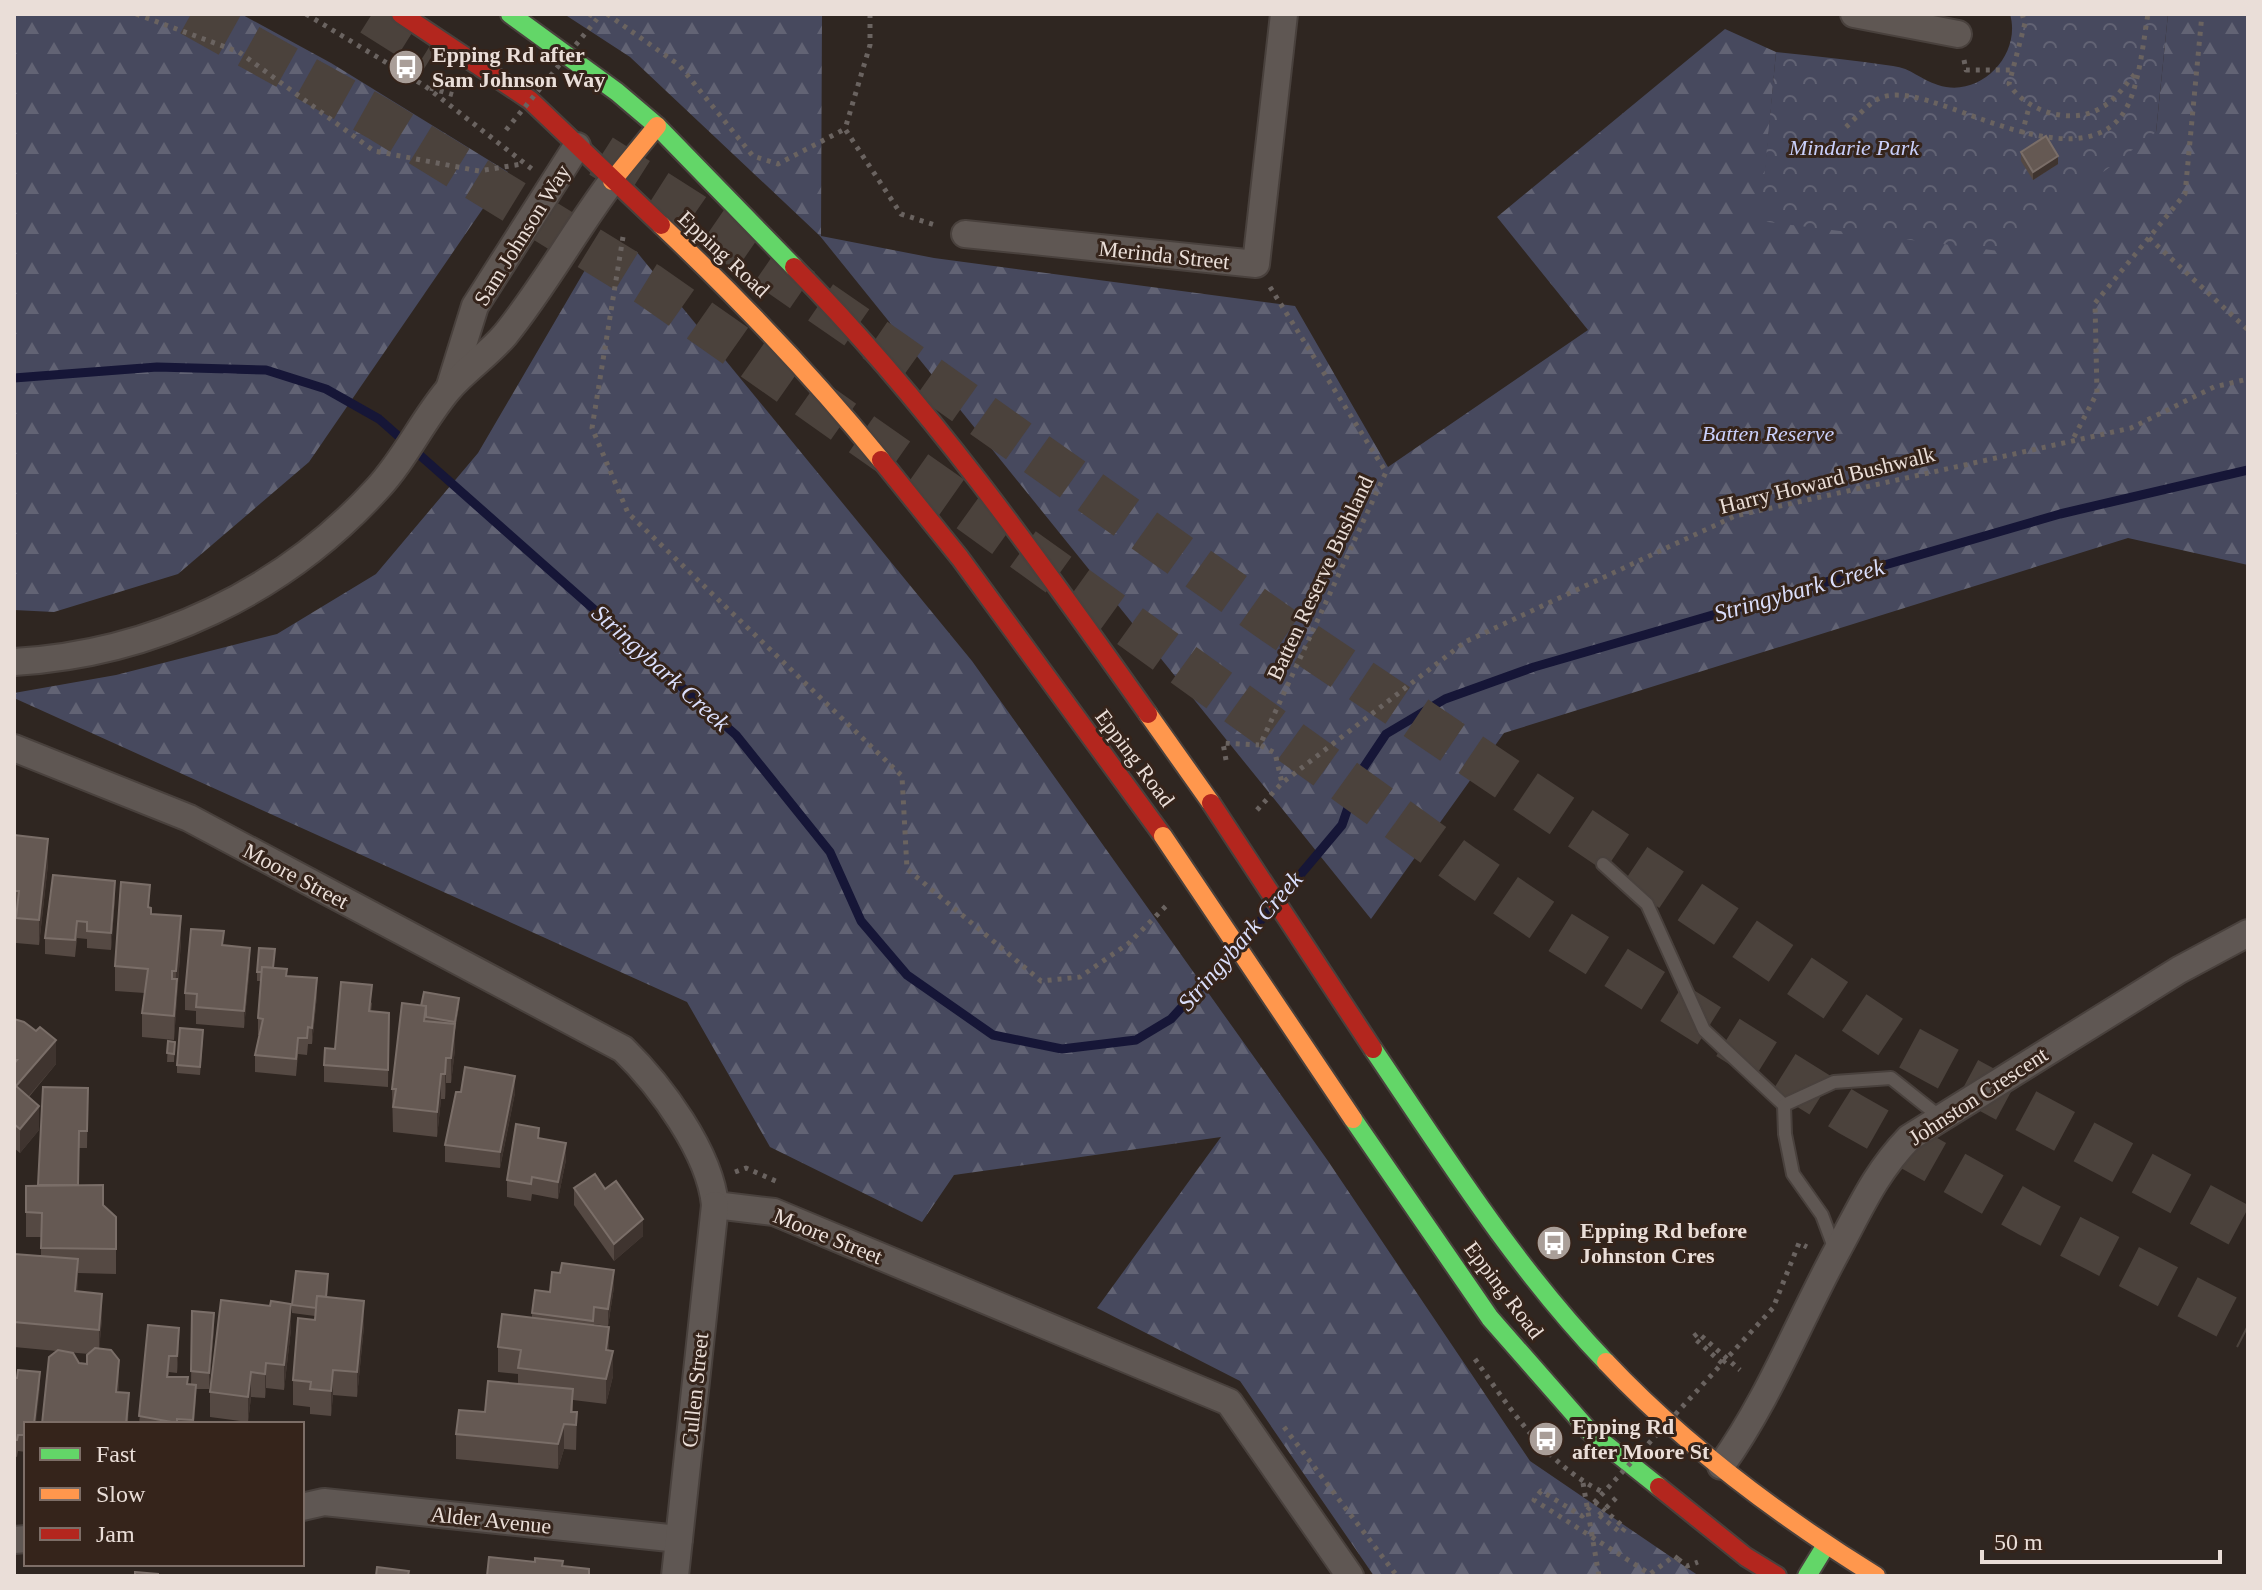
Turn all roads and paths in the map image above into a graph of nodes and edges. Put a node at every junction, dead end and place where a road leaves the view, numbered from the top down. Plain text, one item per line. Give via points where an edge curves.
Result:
1 (136, 14) edge
2 (306, 14) edge
3 (401, 14) edge
4 (510, 14) edge
5 (589, 14) edge
6 (607, 14) edge
7 (870, 14) edge
8 (1284, 14) edge
9 (1854, 14) edge
10 (2022, 14) edge
11 (2148, 14) edge
12 (2202, 14) edge
13 (1958, 34) joint
14 (2010, 70) junction
15 (2138, 71) junction
16 (425, 86) junction
17 (459, 97) dead end
18 (2029, 107) junction
19 (657, 126) junction
20 (1846, 127) dead end
21 (845, 129) junction
22 (506, 130) dead end
23 (2022, 134) junction
24 (581, 140) junction
25 (612, 181) junction
26 (624, 231) dead end
27 (965, 234) joint
28 (2149, 238) junction
29 (1256, 264) junction
30 (2248, 330) edge
31 (2248, 379) edge
32 (449, 390) junction
33 (2074, 438) junction
34 (14, 662) edge
35 (1260, 745) junction
36 (14, 748) edge
37 (1227, 766) dead end
38 (1603, 864) dead end
39 (1163, 909) dead end
40 (2248, 933) edge
41 (1784, 1105) junction
42 (1940, 1117) junction
43 (715, 1205) junction
44 (1807, 1247) dead end
45 (1836, 1253) junction
46 (1722, 1363) junction
47 (1740, 1370) dead end
48 (1721, 1466) junction
49 (1582, 1482) dead end
50 (1616, 1498) dead end
51 (1595, 1502) junction
52 (304, 1507) edge
53 (679, 1539) junction
54 (1826, 1545) junction
55 (1678, 1559) dead end
56 (675, 1576) edge
57 (1350, 1576) edge
58 (1599, 1576) edge
59 (1777, 1576) edge
60 (1807, 1576) edge
61 (1876, 1576) edge

1 - 16 path via 239,52 374,151 479,171 523,164
2 - 16 path
3 - 24 main road, Epping Road
4 - 19 main road, Epping Road
5 - 22 path, bridge via 597,19
6 - 21 path via 679,65 753,156 778,164
7 - 21 path via 870,45
8 - 29 street, Merinda Street
9 - 13 street
10 - 14 path via 2025,23
11 - 15 path
12 - 28 path via 2185,194
13 - 14 path via 1966,70
14 - 18 path via 2009,84
15 - 18 path via 2104,107 2075,116
15 - 23 path via 2123,114 2106,130 2078,139
16 - 17 path
18 - 23 path
19 - 25 main road, Sam Johnson Way
19 - 48 main road, Epping Road, bridge via 928,413 1211,803 1441,1153 1549,1299 1637,1394
20 - 23 path via 1880,97 1911,96
21 - 27 path via 901,214
24 - 25 main road, Epping Road
24 - 32 street, Sam Johnson Way via 475,306
25 - 32 street, Sam Johnson Way via 504,336
25 - 59 main road, Epping Road, bridge via 739,299 821,386 960,558 1163,836 1490,1318 1590,1432
26 - 39 path via 592,428 628,513 902,776 907,869 1041,981 1080,977 1129,943
27 - 29 street, Merinda Street
28 - 30 path
28 - 33 path via 2095,303 2097,393
29 - 35 path, Batten Reserve Bushland via 1386,472
31 - 33 path, Harry Howard Bushwalk via 2214,387 2131,428
32 - 34 street, Sam Johnson Way via 380,487 296,564 209,614 149,636 89,652
33 - 35 path, Harry Howard Bushwalk via 1735,516 1465,642 1282,783 1275,753
35 - 37 path via 1223,743
36 - 43 street, Moore Street via 189,818 623,1049 655,1081 713,1181
38 - 41 lane via 1647,904 1704,1030
40 - 42 street, Johnston Crescent
41 - 42 lane via 1834,1082 1891,1078
41 - 45 lane via 1793,1174 1822,1215
42 - 45 street, Johnston Crescent via 1909,1138 1881,1167
43 - 53 street, Cullen Street
43 - 57 street, Moore Street via 774,1212 1229,1402
44 - 46 path, bridge via 1799,1243 1773,1308
45 - 48 street, Johnston Crescent via 1752,1423
46 - 47 path via 1693,1337 1698,1333
46 - 51 path, bridge
48 - 54 main road, Epping Road
49 - 58 path
50 - 51 path, bridge via 1599,1515 1621,1533 1625,1528
51 - 55 path, bridge via 1582,1516 1541,1491 1534,1500 1650,1574 1674,1556
52 - 53 street, Alder Avenue via 324,1502
53 - 56 street, Cullen Street
54 - 60 main road
54 - 61 main road, Epping Road

